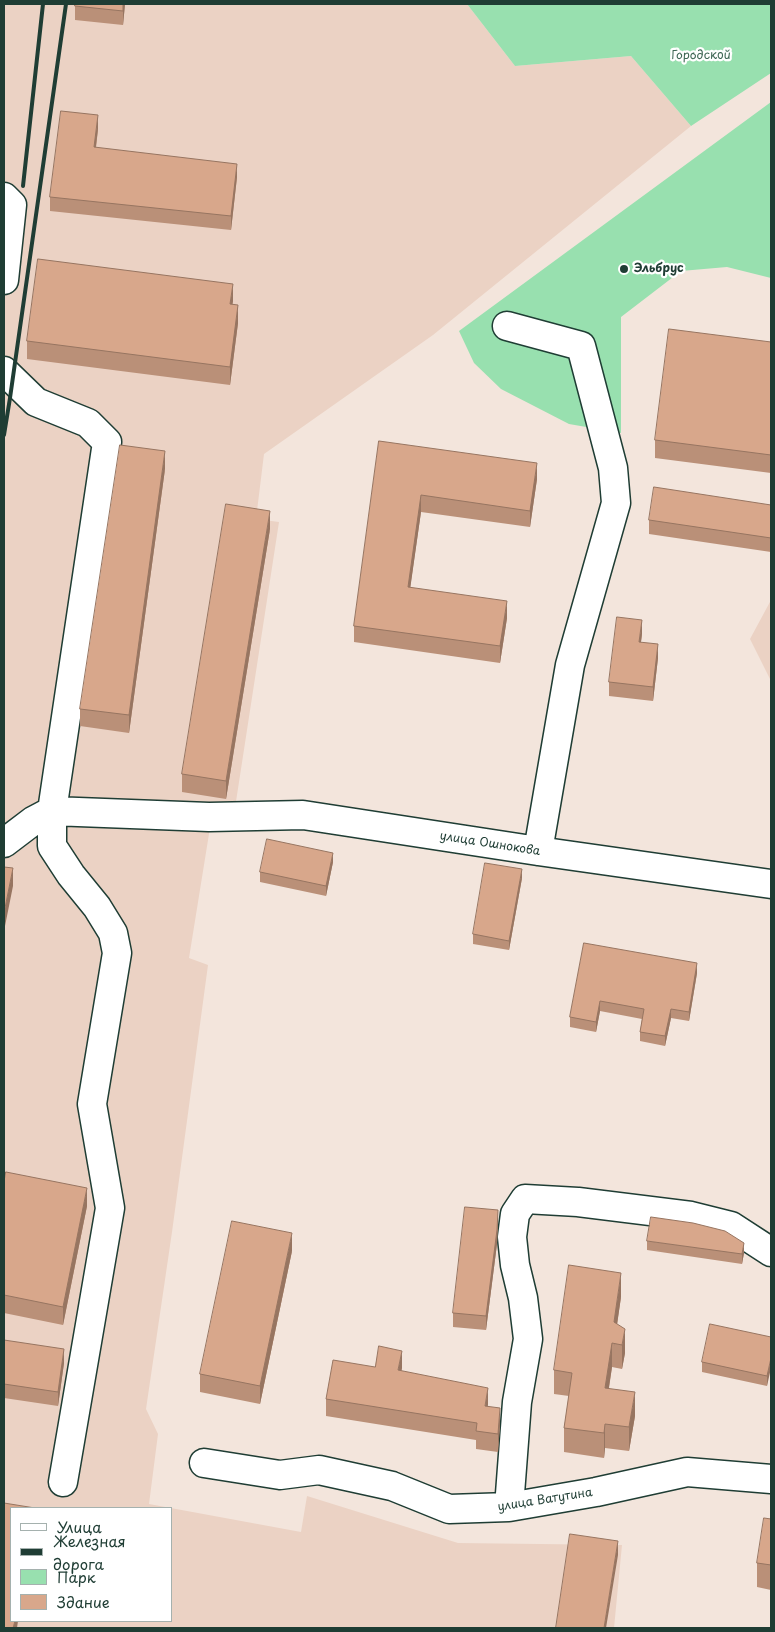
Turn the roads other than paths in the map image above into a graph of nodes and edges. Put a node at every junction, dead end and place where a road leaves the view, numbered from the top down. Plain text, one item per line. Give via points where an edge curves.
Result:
1 (4, 197) edge
2 (4, 280) edge
3 (507, 326) dead end
4 (4, 371) edge
5 (4, 398) edge
6 (36, 402) junction
7 (52, 811) junction
8 (4, 843) edge
9 (538, 851) junction
10 (771, 884) edge
11 (771, 1252) edge
12 (204, 1464) dead end
13 (771, 1479) edge
14 (63, 1482) dead end
15 (509, 1507) junction

1 - 2 street via 12,205
3 - 9 street via 581,346 613,468 616,503 570,665
4 - 6 street
5 - 6 street
6 - 7 street via 88,423 107,442
7 - 8 street
7 - 9 street, улица Ошнокова via 209,817 303,815
7 - 14 street via 52,846 98,907 113,933 117,953 92,1104 110,1208
9 - 10 street, улица Ошнокова
11 - 15 street via 731,1226 691,1216 525,1199 514,1214 512,1237 528,1339 517,1402
12 - 15 street, улица Ватутина via 280,1475 319,1470 392,1486 449,1510
13 - 15 street, улица Ватутина via 687,1472

